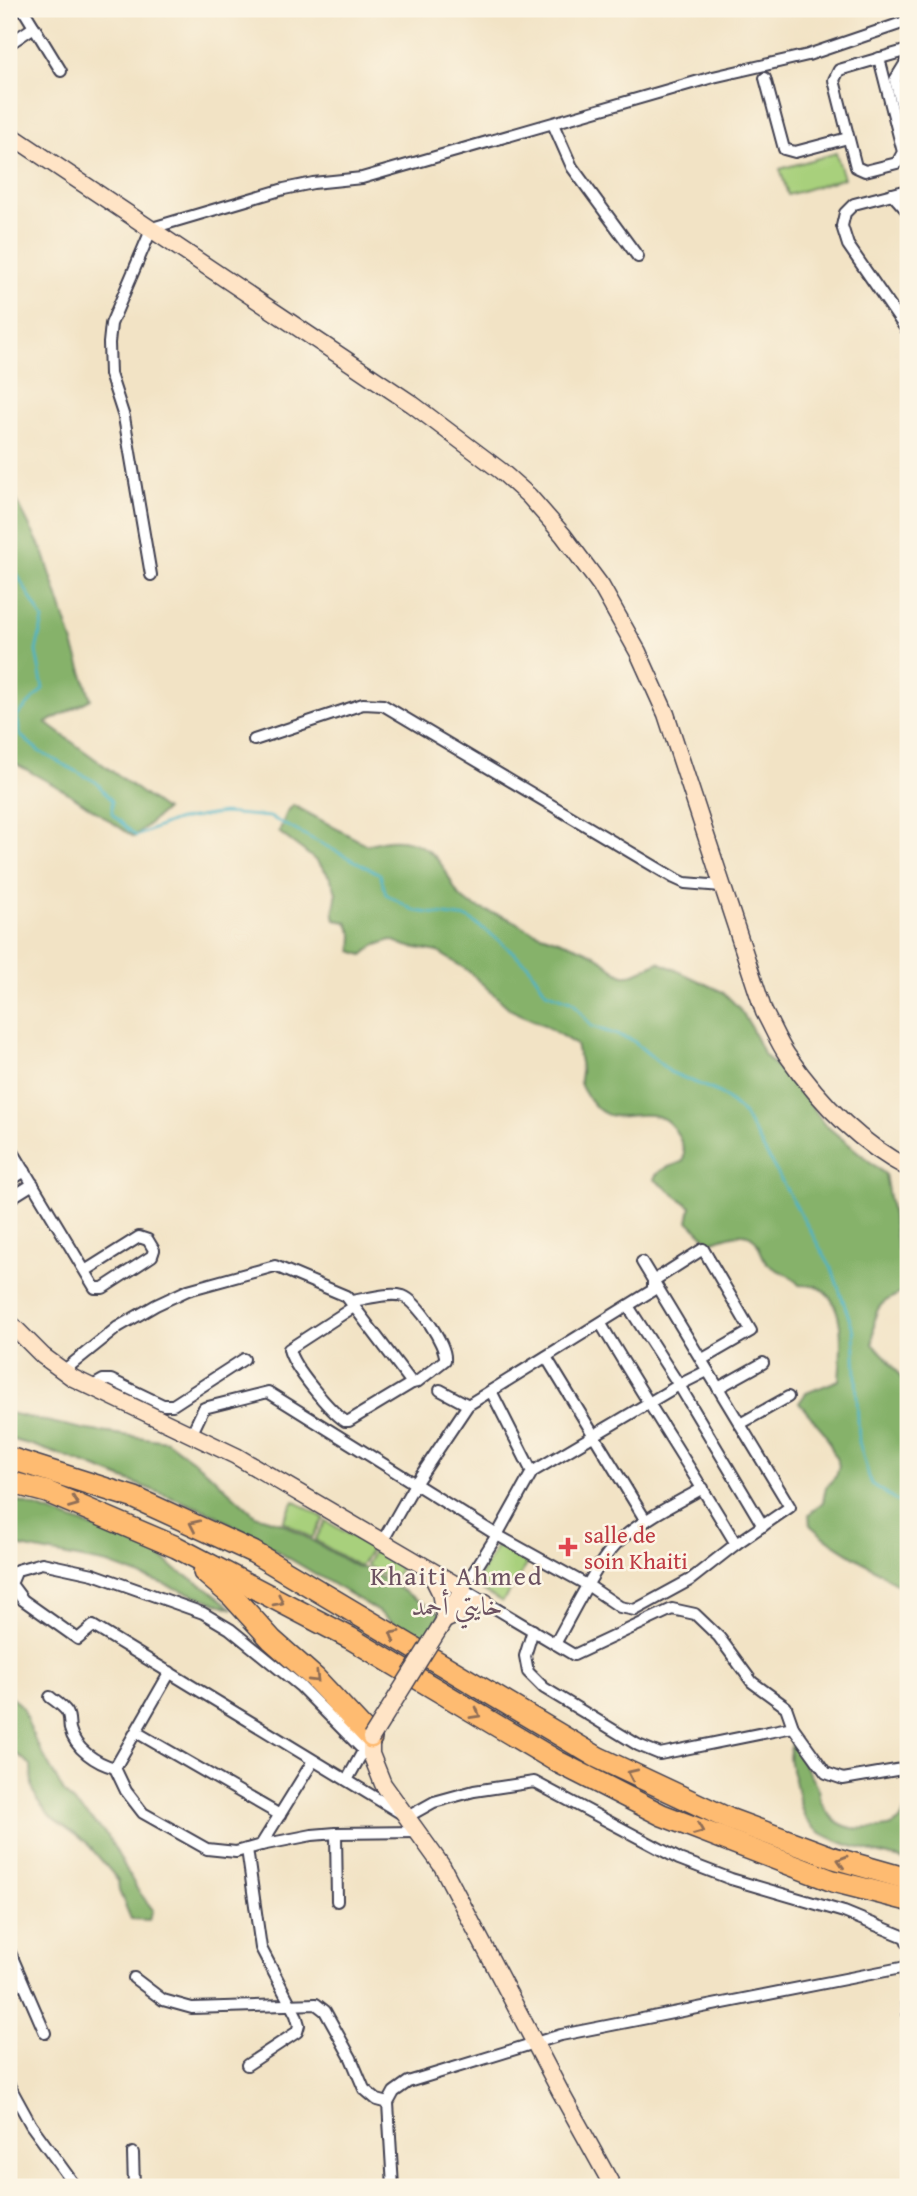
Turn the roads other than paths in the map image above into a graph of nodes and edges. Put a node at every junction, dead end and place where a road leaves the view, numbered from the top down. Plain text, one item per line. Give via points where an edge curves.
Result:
1 (23, 9) edge
2 (908, 21) edge
3 (34, 27) junction
4 (9, 44) edge
5 (908, 50) edge
6 (879, 58) junction
7 (908, 59) edge
8 (61, 71) dead end
9 (765, 78) dead end
10 (553, 124) junction
11 (907, 125) edge
12 (9, 134) edge
13 (848, 138) junction
14 (904, 144) edge
15 (908, 190) edge
16 (892, 194) junction
17 (908, 212) edge
18 (152, 228) junction
19 (638, 257) dead end
20 (908, 331) edge
21 (151, 575) dead end
22 (254, 740) dead end
23 (722, 886) junction
24 (9, 1146) edge
25 (908, 1168) edge
26 (25, 1171) junction
27 (9, 1181) edge
28 (33, 1184) junction
29 (9, 1199) edge
30 (642, 1262) dead end
31 (85, 1271) junction
32 (653, 1281) junction
33 (354, 1303) junction
34 (628, 1306) junction
35 (9, 1322) edge
36 (601, 1324) junction
37 (546, 1357) junction
38 (244, 1359) dead end
39 (701, 1360) junction
40 (763, 1363) dead end
41 (708, 1371) junction
42 (62, 1372) junction
43 (412, 1383) junction
44 (679, 1385) junction
45 (89, 1388) junction
46 (718, 1388) junction
47 (440, 1390) dead end
48 (491, 1391) junction
49 (788, 1397) dead end
50 (647, 1404) junction
51 (468, 1405) junction
52 (740, 1424) junction
53 (191, 1435) junction
54 (594, 1437) junction
55 (9, 1458) edge
56 (532, 1472) junction
57 (9, 1482) edge
58 (415, 1484) junction
59 (703, 1488) junction
60 (646, 1521) junction
61 (764, 1525) junction
62 (497, 1535) junction
63 (382, 1542) junction
64 (736, 1544) junction
65 (176, 1547) junction
66 (427, 1568) junction
67 (589, 1586) junction
68 (463, 1589) junction
69 (485, 1602) junction
70 (442, 1624) junction
71 (533, 1630) junction
72 (555, 1644) junction
73 (170, 1672) junction
74 (50, 1697) dead end
75 (793, 1727) junction
76 (136, 1732) junction
77 (369, 1749) junction
78 (313, 1761) junction
79 (115, 1768) junction
80 (902, 1769) dead end
81 (347, 1780) junction
82 (279, 1815) junction
83 (407, 1817) junction
84 (419, 1832) junction
85 (336, 1833) junction
86 (261, 1845) junction
87 (247, 1849) junction
88 (908, 1879) edge
89 (908, 1900) edge
90 (337, 1901) dead end
91 (908, 1944) edge
92 (9, 1950) edge
93 (907, 1965) edge
94 (134, 1978) dead end
95 (291, 2006) junction
96 (908, 2014) edge
97 (45, 2033) dead end
98 (534, 2042) junction
99 (247, 2065) dead end
100 (9, 2085) edge
101 (388, 2103) junction
102 (133, 2153) dead end
103 (76, 2187) edge
104 (134, 2187) edge
105 (393, 2187) edge
106 (613, 2187) edge

1 - 3 street
2 - 10 street via 808,55 713,77
3 - 4 street
3 - 8 street
5 - 6 street
6 - 13 street via 839,70 834,80
6 - 14 street
7 - 11 street via 895,80
9 - 13 street via 784,149 795,152
10 - 18 street via 362,178 284,189
10 - 19 street via 572,167
12 - 18 main road
13 - 14 street via 856,167 865,171 897,163
15 - 16 street
16 - 17 street
16 - 20 street via 854,204 843,220 842,233
18 - 21 street via 111,324 109,343 110,374 124,416
18 - 23 main road via 412,404 501,471 563,535 601,586 638,652 666,715
22 - 23 street via 363,704 383,705 674,878
23 - 25 main road via 764,1012 786,1054 850,1128
24 - 26 street
26 - 27 street
26 - 28 street
28 - 29 street
28 - 31 street
30 - 32 street
31 - 31 street via 100,1289 152,1256 154,1250 148,1240 139,1237
32 - 34 street via 653,1290
32 - 39 street
32 - 39 street via 703,1249 751,1331
33 - 42 street via 337,1291 275,1266 188,1290 156,1305
33 - 43 street
33 - 43 street via 401,1295 417,1308 446,1355 430,1373
33 - 43 street via 289,1349 299,1369 345,1421
34 - 36 street
34 - 44 street
35 - 42 main road
36 - 37 street
36 - 50 street
37 - 48 street
37 - 54 street
38 - 45 street via 173,1405 163,1405 111,1380
39 - 41 street
40 - 46 street
41 - 44 street
41 - 46 street
42 - 45 main road
44 - 50 street
44 - 61 street
45 - 53 main road
46 - 52 street
47 - 51 street
48 - 51 street
48 - 56 street
49 - 52 street
50 - 54 street
50 - 59 street
51 - 58 street
52 - 61 street via 790,1507
53 - 58 street via 204,1408 268,1392
53 - 63 main road via 236,1456
54 - 56 street
54 - 60 street
88 -> 55 highway via 834,1858 729,1819 597,1757 253,1552 135,1498
56 - 62 street
57 -> 65 highway via 47,1492
58 - 62 street
58 - 63 street
59 - 60 street
59 - 64 street
60 - 67 street via 618,1542
61 - 64 street
62 - 67 street
62 - 68 street
63 - 66 main road
64 - 67 street via 691,1580 635,1610 620,1607
65 -> 77 highway via 310,1673
65 -> 89 highway via 350,1638 558,1762 662,1815 833,1881
66 - 68 main road
66 - 70 main road via 440,1592
67 - 72 street
68 - 69 street
68 - 70 main road
69 - 70 main road
69 - 71 street
70 - 77 main road, bridge
71 - 72 street
71 - 75 street via 525,1656 528,1672 544,1688 660,1754
72 - 75 street via 574,1655 672,1609 695,1615 719,1637 752,1682 786,1707
73 - 76 street
73 - 77 street via 93,1626 78,1639 23,1600 11,1584 17,1570 42,1563 93,1574 203,1613 300,1686
73 - 78 street
74 - 79 street via 67,1712 77,1743 89,1756
75 - 80 street via 826,1773 843,1779
76 - 79 street
76 - 82 street
77 - 81 street
77 - 83 main road via 383,1784
78 - 81 street
78 - 82 street
79 - 87 street via 143,1812 207,1849
81 - 83 street
82 - 86 street
83 - 84 main road
83 - 91 street via 434,1801 534,1782 679,1859 844,1912 905,1937
84 - 85 street
84 - 98 main road via 446,1873
85 - 86 street
85 - 90 street
86 - 87 street
87 - 95 street via 261,1948
92 - 97 street
93 - 96 street
93 - 98 street
94 - 95 street via 163,2000 192,2008
95 - 99 street via 299,2025 297,2032
95 - 101 street via 316,2004 325,2011 364,2089
98 - 101 street via 408,2082
98 - 106 main road
100 - 103 street via 31,2125
101 - 105 street
102 - 104 street

